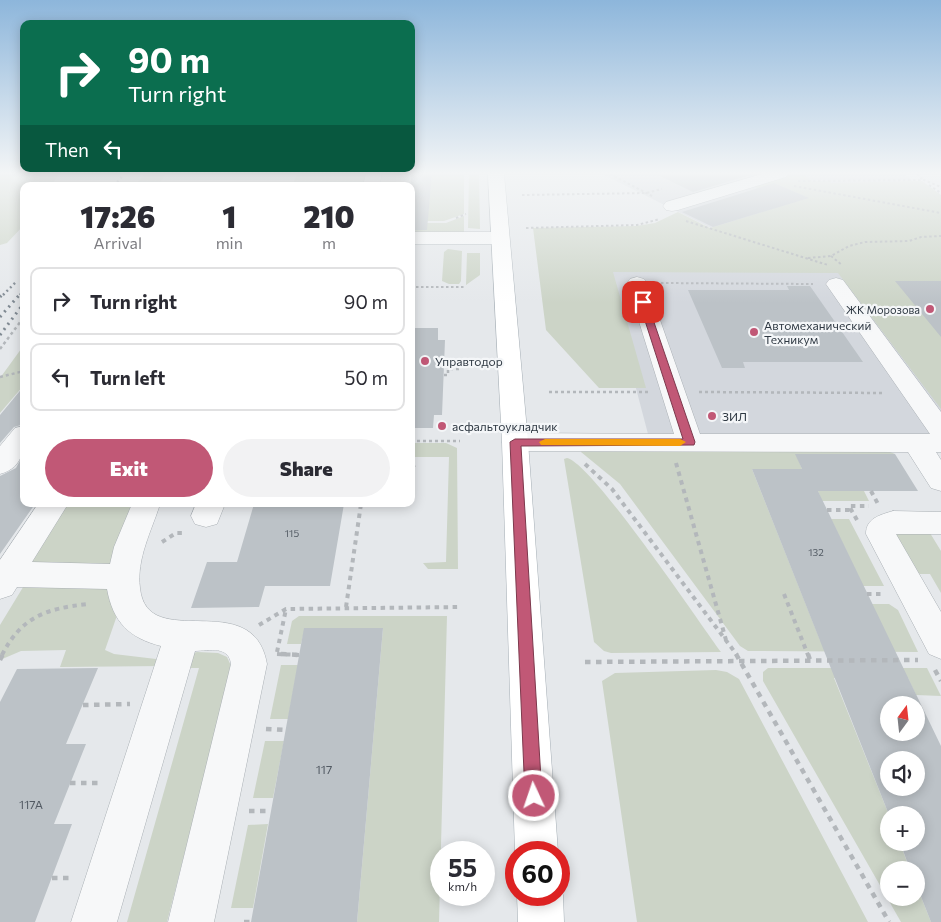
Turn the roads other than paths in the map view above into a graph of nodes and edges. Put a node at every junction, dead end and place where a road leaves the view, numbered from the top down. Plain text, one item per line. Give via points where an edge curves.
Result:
1 (499, 217) edge
2 (415, 238) edge
3 (500, 238) junction
4 (834, 275) road end
5 (637, 283) road end
6 (941, 431) edge
7 (20, 439) edge
8 (515, 442) junction
9 (928, 443) edge
10 (682, 450) junction
11 (0, 465) edge
12 (941, 481) edge
13 (51, 507) edge
14 (145, 507) edge
15 (941, 522) edge
16 (4, 580) edge
17 (122, 587) junction
18 (182, 636) junction
19 (931, 652) edge
20 (536, 841) edge
21 (540, 906) edge
22 (94, 922) edge
23 (191, 922) edge
24 (541, 922) edge

1 - 3 main road
2 - 3 lane
3 - 8 main road
4 - 6 lane
5 - 10 lane via 673,392
7 - 11 lane
8 - 10 lane
8 - 20 main road
9 - 10 lane
9 - 12 lane
13 - 16 lane
14 - 17 lane via 131,542
15 - 19 lane via 893,522 882,528 881,534
16 - 17 lane via 83,577
17 - 18 lane via 133,617 154,631
18 - 22 lane
18 - 23 lane via 220,636 235,640 247,651 249,664
21 - 24 main road

